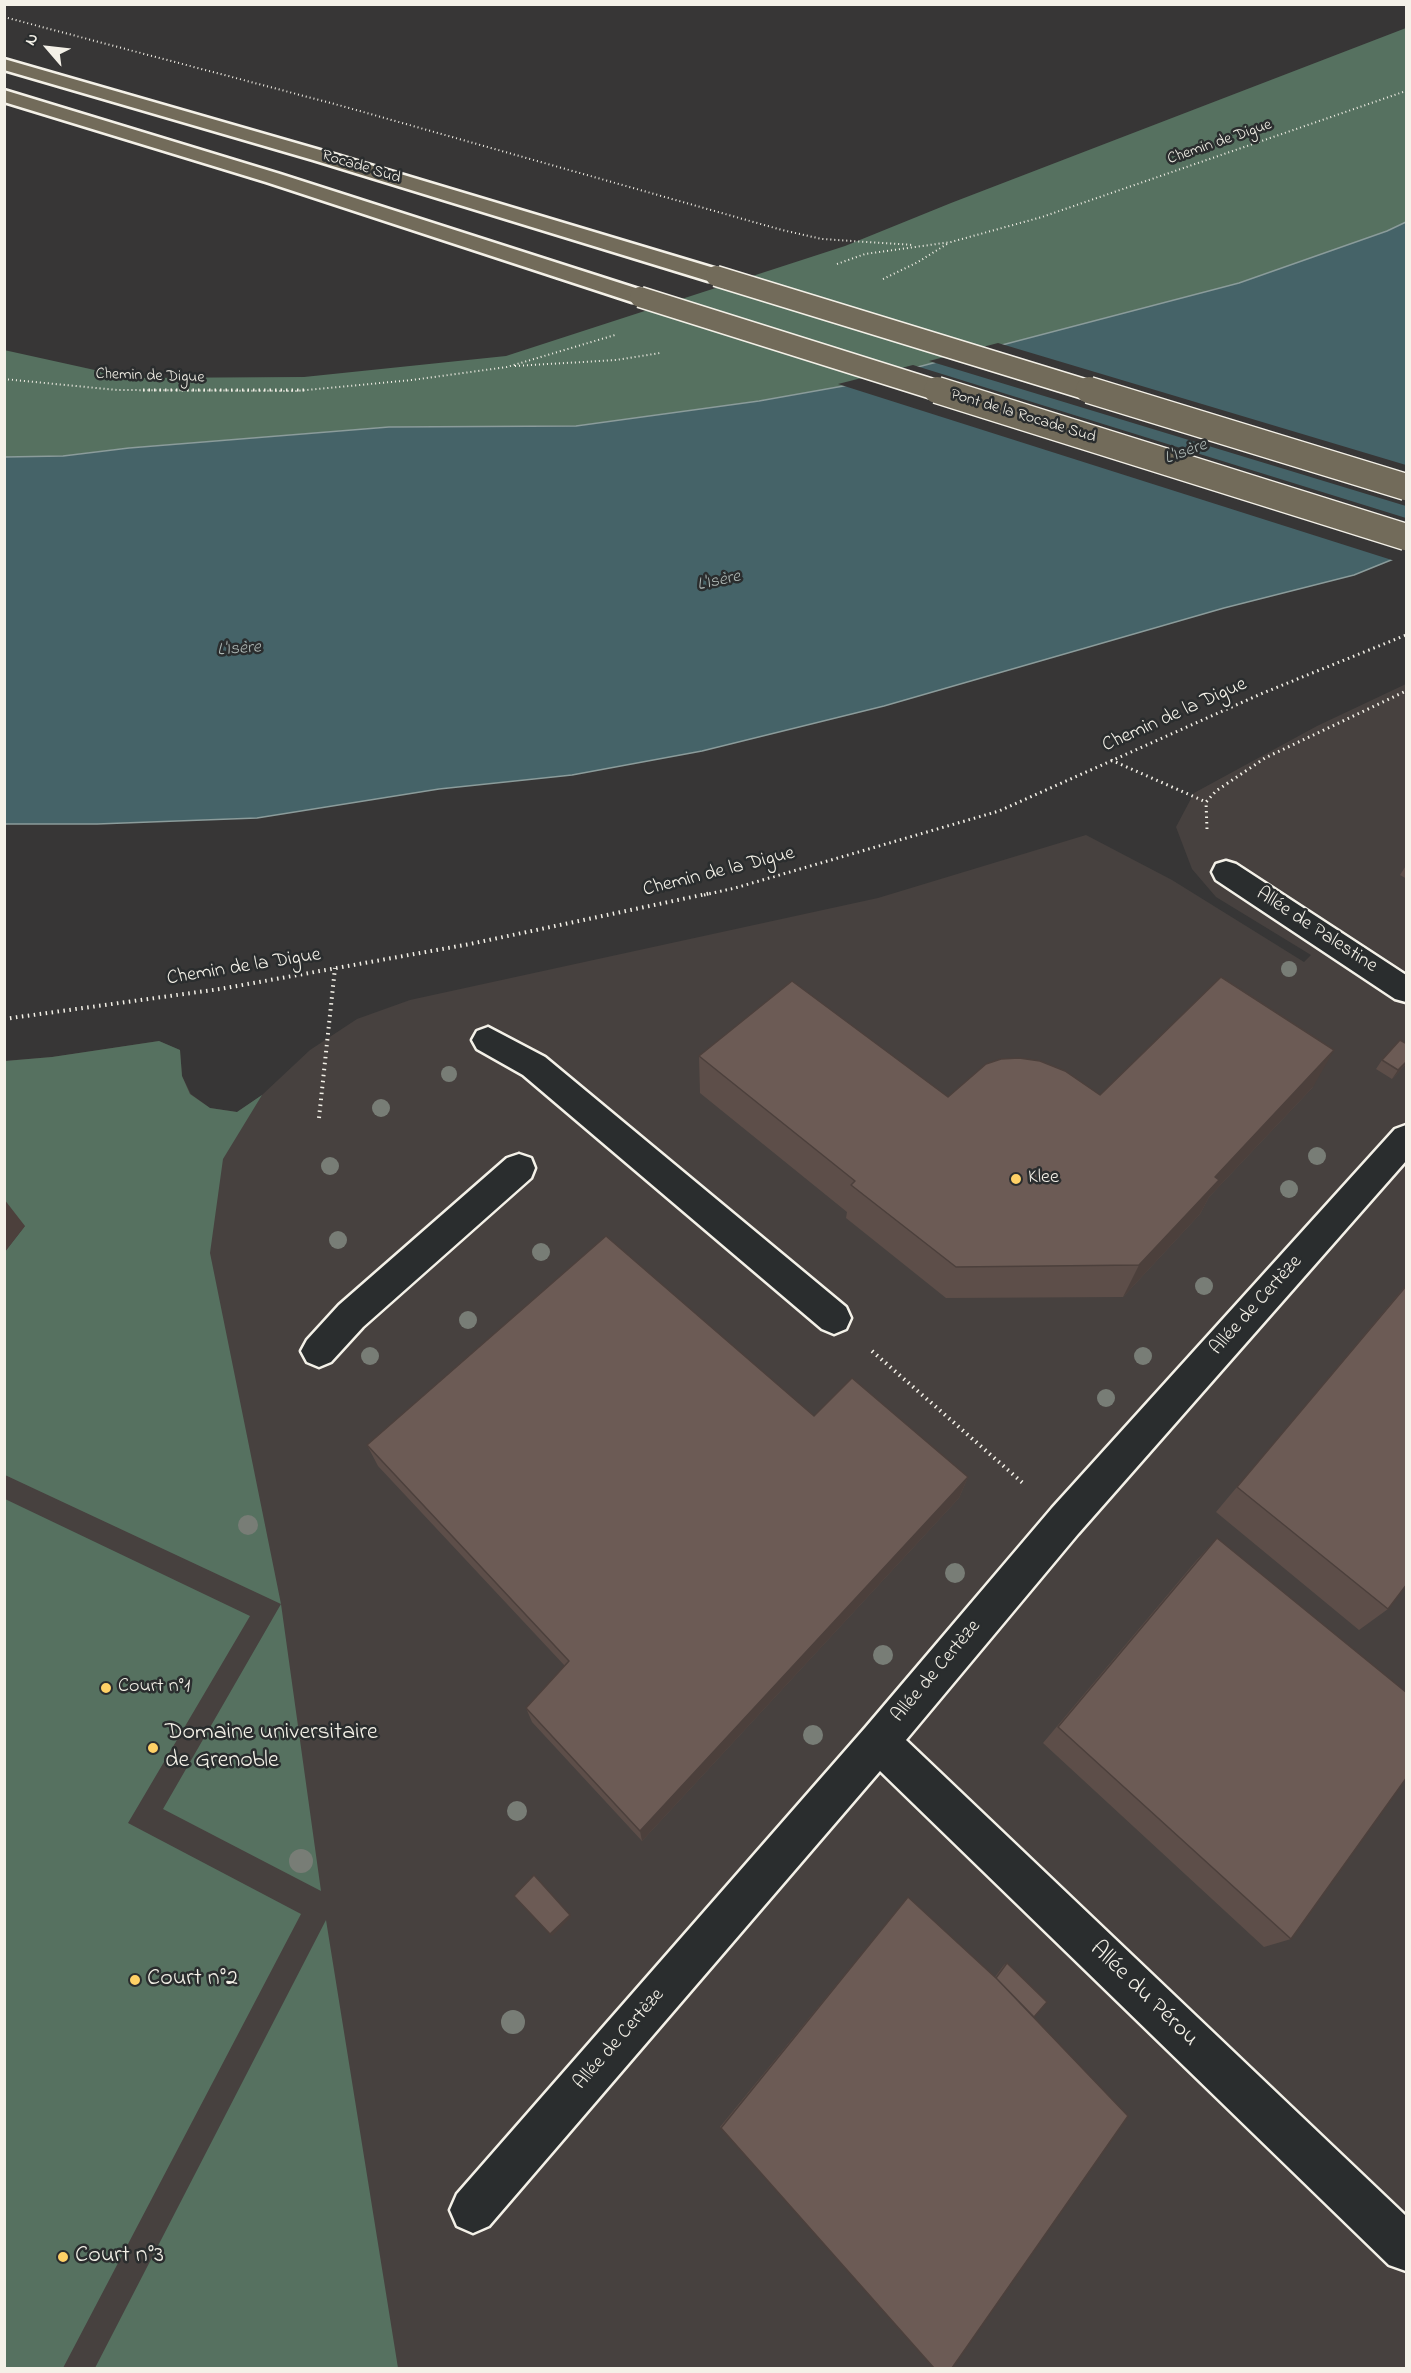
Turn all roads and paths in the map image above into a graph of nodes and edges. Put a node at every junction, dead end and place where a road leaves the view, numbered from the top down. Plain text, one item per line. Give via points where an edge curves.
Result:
1 (4, 17) edge
2 (4, 64) edge
3 (1407, 91) edge
4 (4, 96) edge
5 (1042, 217) dead end
6 (923, 246) dead end
7 (640, 297) joint
8 (4, 379) edge
9 (296, 391) dead end
10 (1407, 487) edge
11 (1407, 537) edge
12 (1407, 635) edge
13 (1407, 691) edge
14 (1111, 760) junction
15 (1206, 802) junction
16 (1226, 872) joint
17 (335, 968) junction
18 (1407, 990) edge
19 (4, 1018) edge
20 (488, 1040) dead end
21 (319, 1118) dead end
22 (1407, 1139) edge
23 (519, 1168) dead end
24 (834, 1318) joint
25 (319, 1351) dead end
26 (1065, 1521) junction
27 (879, 1742) junction
28 (473, 2210) dead end
29 (1407, 2248) edge

1 - 6 path via 342,106 782,230 822,239
2 - 10 highway, Rocade Sud, bridge via 320,156
3 - 5 path, Chemin de Digue
4 - 7 highway, Rocade Sud
7 - 11 highway, Pont de la Rocade Sud, bridge
8 - 9 path, Chemin de Digue via 117,390
12 - 14 path, Chemin de la Digue
13 - 15 path via 1265,758
14 - 15 path
14 - 17 path, Chemin de la Digue via 999,811 735,888
15 - 16 path via 1207,830
16 - 18 street, Allée de Palestine
17 - 19 path, Chemin de la Digue via 220,989
17 - 21 path
20 - 24 street via 534,1066
22 - 26 street, Allée de Certèze
23 - 25 street via 351,1316
24 - 26 path
26 - 27 street, Allée de Certèze
27 - 28 street, Allée de Certèze
27 - 29 street, Allée du Pérou

